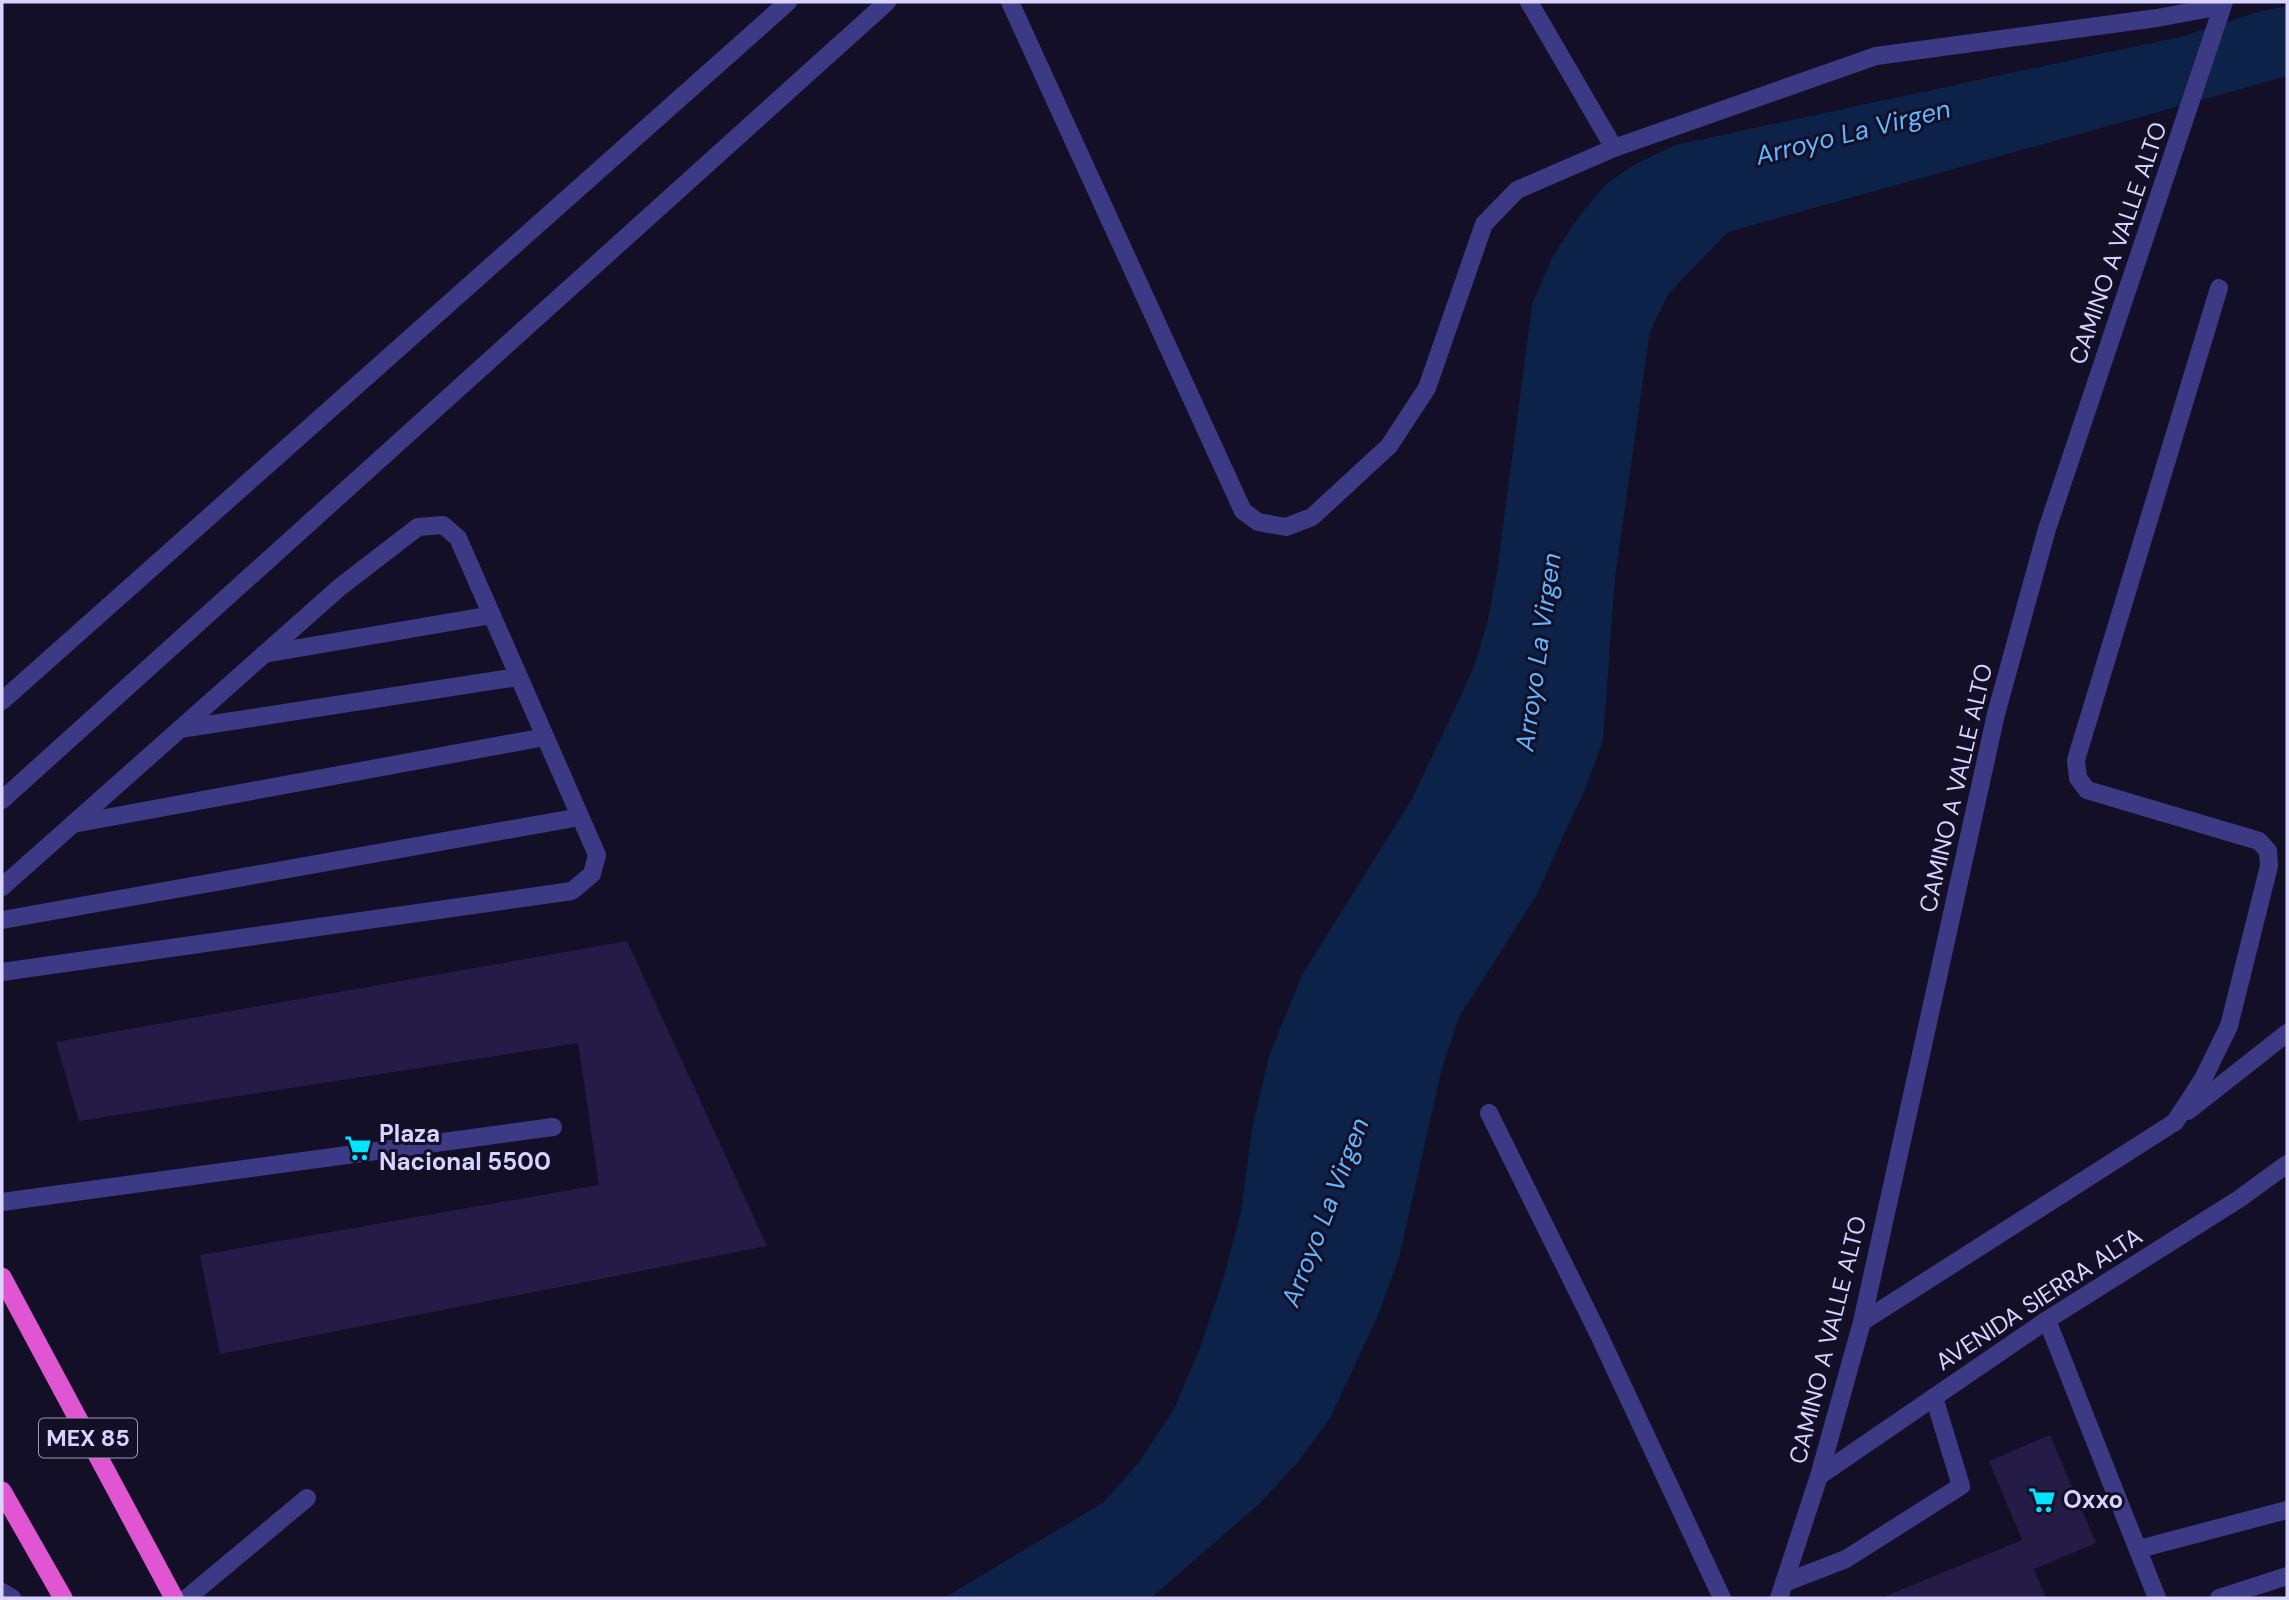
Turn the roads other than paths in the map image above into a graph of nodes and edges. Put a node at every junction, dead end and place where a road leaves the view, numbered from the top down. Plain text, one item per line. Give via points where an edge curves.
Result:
1 (788, 2) edge
2 (887, 2) edge
3 (1010, 2) edge
4 (1529, 2) edge
5 (2221, 9) edge
6 (1614, 148) junction
7 (2219, 288) dead end
8 (492, 615) junction
9 (264, 654) junction
10 (518, 677) junction
11 (2, 701) edge
12 (180, 729) junction
13 (545, 737) junction
14 (2, 800) edge
15 (580, 817) junction
16 (71, 825) junction
17 (2, 887) edge
18 (2, 920) edge
19 (2, 972) edge
20 (2287, 1033) edge
21 (1489, 1113) dead end
22 (2175, 1122) junction
23 (553, 1128) dead end
24 (2287, 1164) edge
25 (2, 1202) edge
26 (2, 1277) edge
27 (2047, 1320) junction
28 (1862, 1322) junction
29 (1934, 1397) junction
30 (1819, 1476) junction
31 (2, 1491) edge
32 (307, 1497) dead end
33 (2287, 1510) edge
34 (2139, 1549) junction
35 (2287, 1576) edge
36 (1782, 1591) edge
37 (2, 1592) edge
38 (12, 1598) edge
39 (63, 1598) edge
40 (174, 1598) edge
41 (187, 1598) edge
42 (1722, 1598) edge
43 (2157, 1598) edge
44 (2219, 1598) edge

1 - 11 street
2 - 14 street
3 - 6 street via 1243,511 1258,522 1286,527 1312,517 1390,446 1427,388 1484,224 1517,190
4 - 6 street
5 - 6 street via 1876,56
5 - 28 street, CAMINO A VALLE ALTO via 2047,529 2000,701
7 - 22 street via 2076,760 2078,778 2087,790 2259,841 2268,851 2269,866 2229,1026
8 - 9 street
8 - 9 street via 458,538 443,525 418,527
8 - 10 street
9 - 12 street
10 - 12 street
10 - 13 street
12 - 16 street
13 - 15 street
13 - 16 street
15 - 18 street
15 - 19 street via 597,855 592,874 572,891
16 - 17 street
20 - 22 street
21 - 42 street
22 - 28 street
23 - 25 street
24 - 27 street, AVENIDA SIERRA ALTA
26 - 40 highway, MEX 85
27 - 29 street, AVENIDA SIERRA ALTA
27 - 34 street
28 - 30 street, CAMINO A VALLE ALTO
29 - 30 street, AVENIDA SIERRA ALTA
29 - 36 street via 1961,1486 1846,1559
30 - 36 street, CAMINO A VALLE ALTO
31 - 39 highway
32 - 41 street
33 - 34 street
34 - 43 street
35 - 44 street
37 - 38 street

